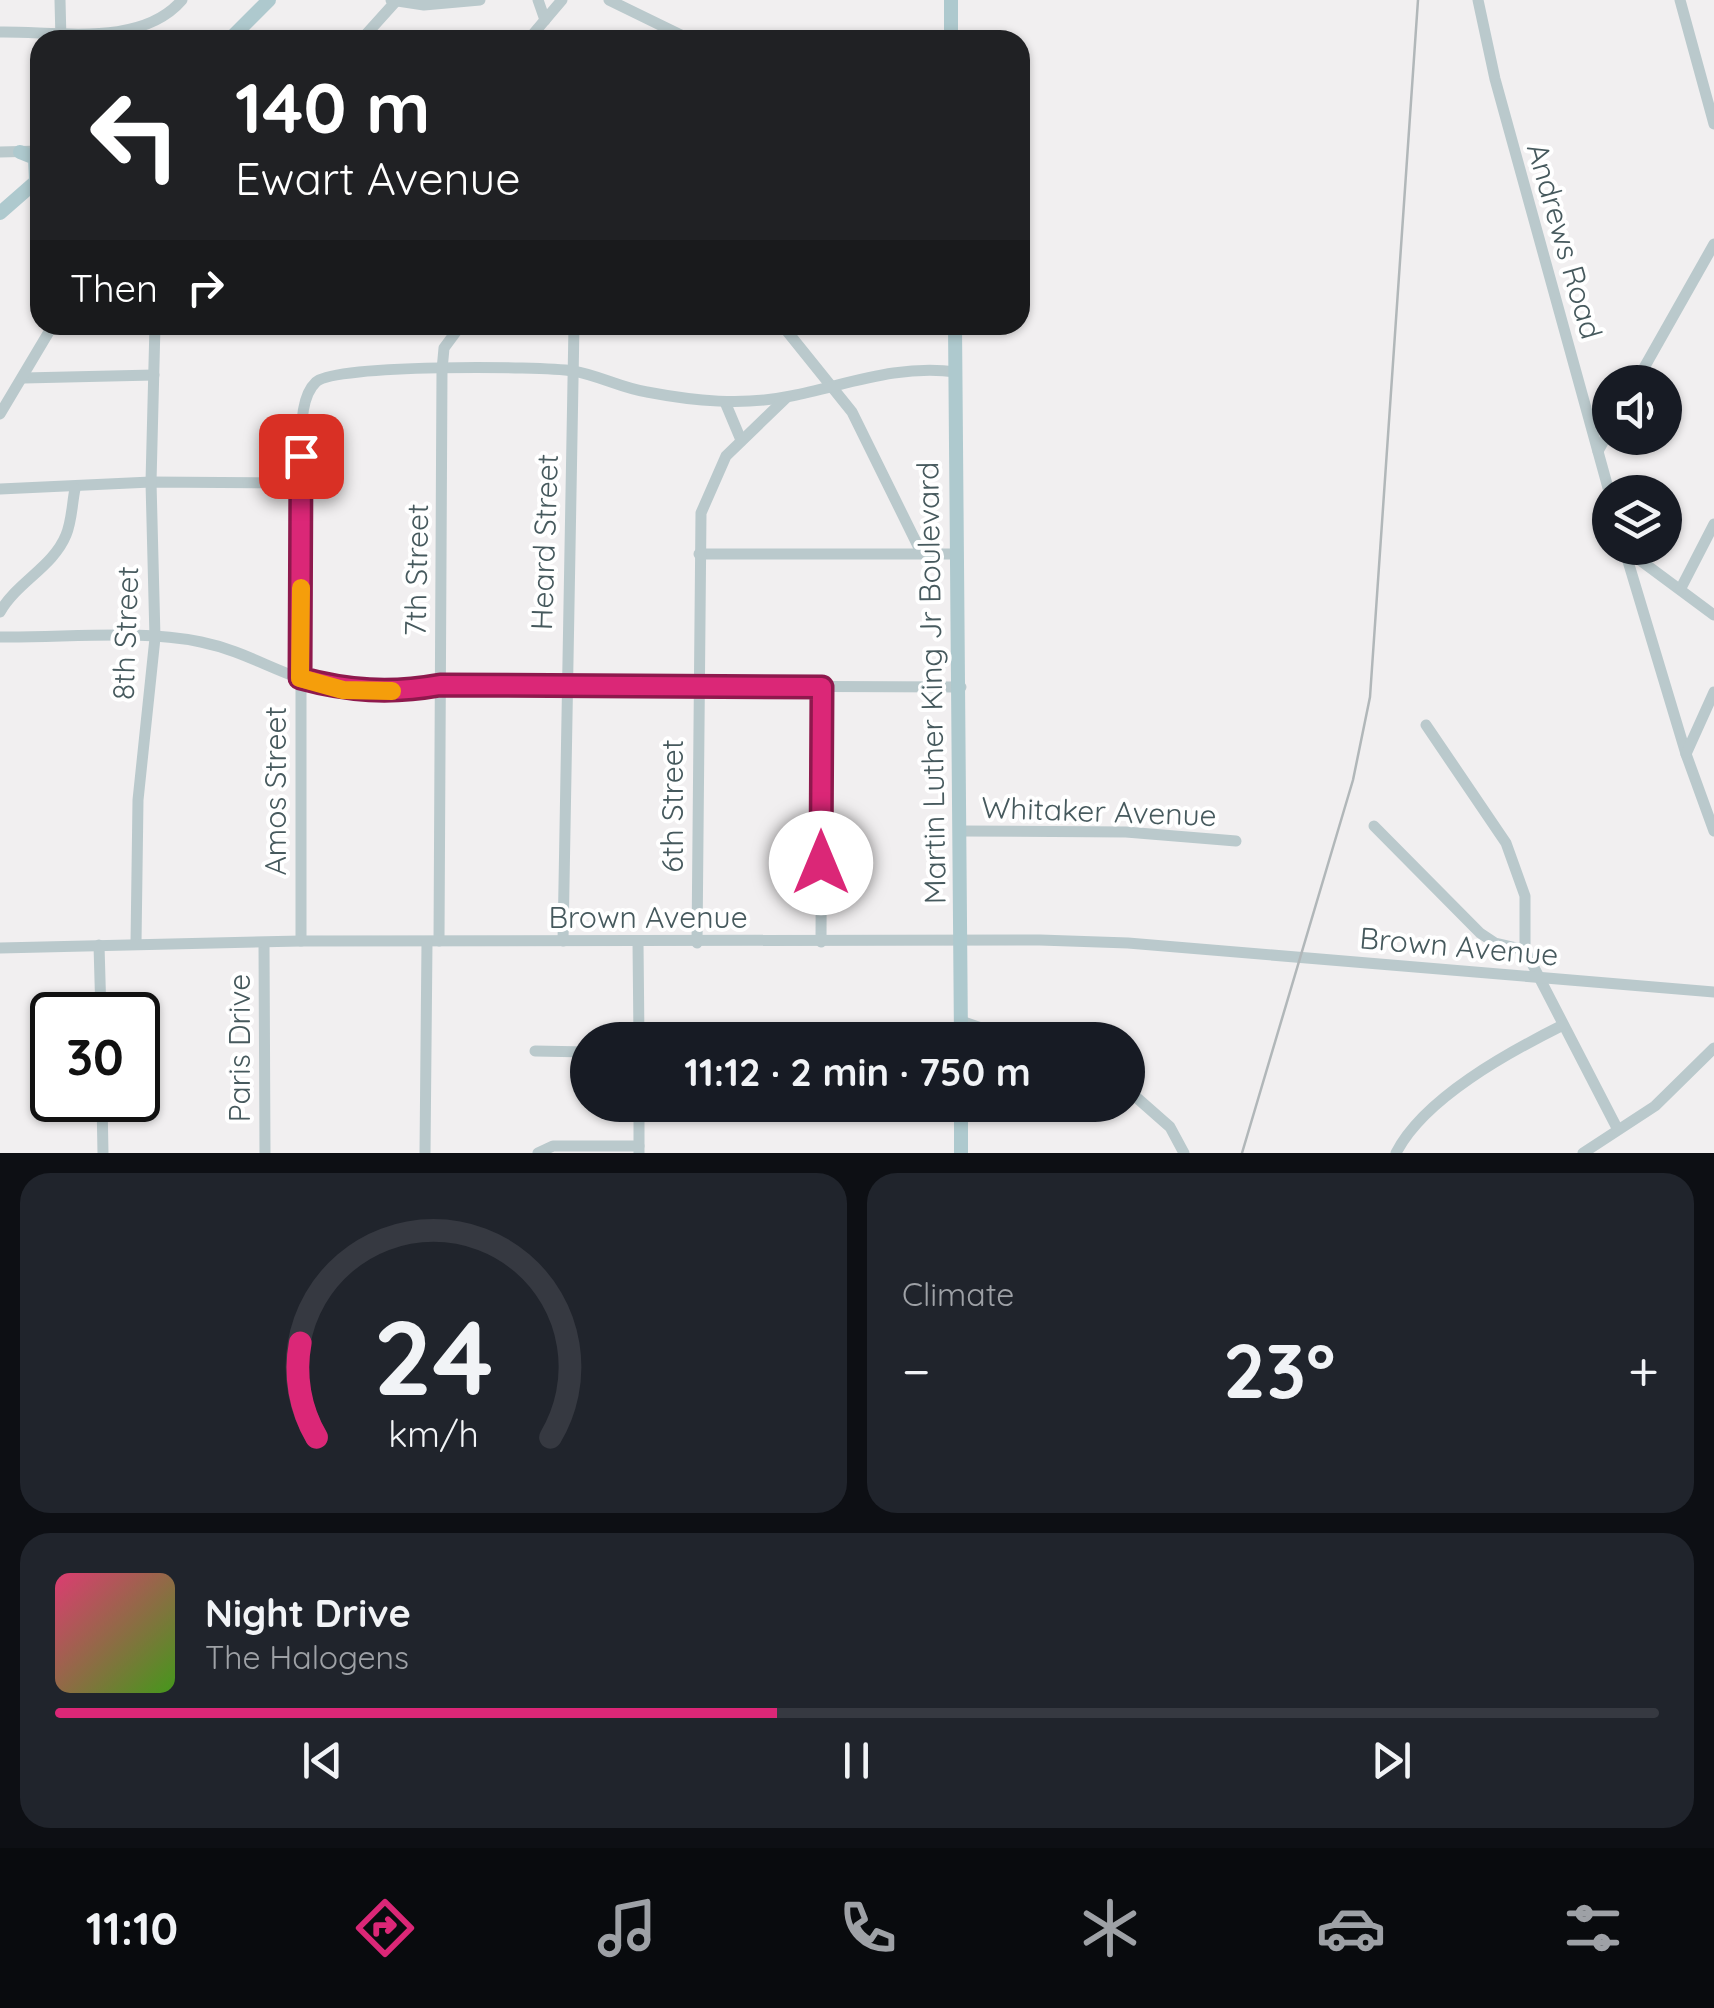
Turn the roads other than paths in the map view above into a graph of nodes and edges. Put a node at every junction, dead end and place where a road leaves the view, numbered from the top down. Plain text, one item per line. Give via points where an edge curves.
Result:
1 (60, 0) edge
2 (182, 0) edge
3 (269, 0) edge
4 (395, 0) edge
5 (480, 0) edge
6 (538, 0) edge
7 (562, 0) edge
8 (608, 0) edge
9 (952, 0) edge
10 (1478, 0) edge
11 (1680, 0) edge
12 (545, 20) junction
13 (61, 30) edge
14 (117, 30) edge
15 (239, 30) edge
16 (370, 30) edge
17 (536, 30) edge
18 (670, 30) edge
19 (951, 30) edge
20 (0, 32) edge
21 (30, 33) edge
22 (1714, 124) edge
23 (0, 152) edge
24 (20, 152) junction
25 (30, 152) edge
26 (30, 159) edge
27 (30, 186) edge
28 (0, 213) edge
29 (1714, 244) edge
30 (48, 335) edge
31 (155, 335) edge
32 (454, 335) edge
33 (574, 335) edge
34 (790, 335) edge
35 (955, 335) edge
36 (1646, 365) edge
37 (442, 370) junction
38 (574, 371) junction
39 (956, 372) junction
40 (154, 375) junction
41 (24, 378) junction
42 (832, 386) junction
43 (788, 397) junction
44 (724, 402) junction
45 (0, 414) edge
46 (1592, 429) edge
47 (741, 440) junction
48 (151, 482) junction
49 (301, 484) junction
50 (0, 489) edge
51 (75, 489) junction
52 (1714, 524) edge
53 (921, 552) junction
54 (699, 554) junction
55 (955, 554) junction
56 (1630, 565) edge
57 (1649, 565) edge
58 (1681, 588) junction
59 (0, 612) edge
60 (1714, 616) edge
61 (0, 637) edge
62 (155, 638) junction
63 (300, 678) junction
64 (440, 685) junction
65 (565, 686) junction
66 (696, 687) junction
67 (822, 687) junction
68 (961, 687) junction
69 (1714, 692) edge
70 (1426, 725) dead end
71 (1686, 754) junction
72 (1374, 826) dead end
73 (1714, 830) edge
74 (961, 832) junction
75 (1236, 842) dead end
76 (962, 940) junction
77 (433, 941) junction
78 (564, 941) junction
79 (264, 942) junction
80 (301, 942) junction
81 (638, 942) junction
82 (821, 942) junction
83 (136, 943) junction
84 (697, 943) junction
85 (99, 944) junction
86 (0, 948) edge
87 (1525, 950) junction
88 (100, 992) edge
89 (1714, 992) edge
90 (961, 1021) joint
91 (639, 1022) edge
92 (964, 1022) edge
93 (1563, 1025) junction
94 (1714, 1048) edge
95 (535, 1052) dead end
96 (570, 1052) edge
97 (1145, 1105) edge
98 (103, 1122) edge
99 (639, 1122) edge
100 (961, 1122) edge
101 (1617, 1128) junction
102 (638, 1150) edge
103 (104, 1153) edge
104 (264, 1153) edge
105 (426, 1153) edge
106 (538, 1153) edge
107 (961, 1153) edge
108 (1184, 1153) edge
109 (1396, 1153) edge
110 (1582, 1153) edge

1 - 13 street
2 - 14 street via 157,23
3 - 15 main road
4 - 5 street
4 - 16 street
6 - 12 street
7 - 12 street
8 - 18 street
9 - 19 main road
10 - 46 street, Andrews Road
11 - 22 street
12 - 17 street
20 - 21 street
23 - 24 street
24 - 25 street
24 - 26 main road
27 - 28 main road
29 - 36 street
30 - 41 street
31 - 40 street, 8th Street
32 - 37 street, 7th Street via 444,348
33 - 38 street, Heard Street
34 - 42 street
35 - 39 main road, Martin Luther King Jr Boulevard
37 - 38 street
37 - 49 street, Amos Street via 352,371 316,381 306,399
37 - 64 street, 7th Street
38 - 44 street via 644,392
38 - 65 street, Heard Street
39 - 42 street via 893,372
39 - 55 main road, Martin Luther King Jr Boulevard
40 - 41 street
40 - 48 street, 8th Street
41 - 45 street
42 - 43 street
42 - 53 street via 852,412
43 - 44 street
43 - 47 street, 6th Street
44 - 47 street
47 - 54 street, 6th Street via 726,456 701,513
48 - 49 street
48 - 51 street
48 - 62 street, 8th Street
49 - 63 street, Amos Street
50 - 51 street
51 - 59 street via 68,533 56,554 11,592
52 - 58 street
53 - 54 street
53 - 55 street
54 - 66 street, 6th Street
55 - 68 main road, Martin Luther King Jr Boulevard
56 - 71 street
57 - 58 street
58 - 60 street
61 - 62 street
62 - 63 street via 235,650
62 - 83 street, 8th Street via 138,800
63 - 64 street via 378,692
63 - 80 street, Amos Street
64 - 65 street
64 - 77 street, 7th Street
65 - 66 street
65 - 78 street, Heard Street
66 - 67 street
66 - 84 street, 6th Street
67 - 68 street
67 - 82 street
68 - 74 main road, Martin Luther King Jr Boulevard
69 - 71 street
70 - 87 street via 1506,843 1526,896
71 - 73 street
72 - 87 street via 1480,933
74 - 75 street, Whitaker Avenue via 1126,832
74 - 76 main road, Martin Luther King Jr Boulevard
76 - 82 street, Brown Avenue
76 - 89 street, Brown Avenue via 1128,943
76 - 90 main road, Martin Luther King Jr Boulevard
77 - 78 street, Brown Avenue
77 - 80 street, Brown Avenue
77 - 105 street, 7th Street
78 - 81 street, Brown Avenue
79 - 80 street, Brown Avenue
79 - 83 street, Brown Avenue
79 - 104 street, Paris Drive
81 - 84 street, Brown Avenue
81 - 91 street
82 - 84 street, Brown Avenue
83 - 85 street, Brown Avenue
85 - 86 street, Brown Avenue
85 - 88 street
87 - 93 street
90 - 92 street
93 - 101 street
93 - 109 street via 1472,1078 1406,1134
94 - 101 street via 1655,1106
95 - 96 street
97 - 108 street via 1170,1127
98 - 103 street
99 - 102 street
100 - 107 main road
101 - 110 street
102 - 106 street via 552,1146

